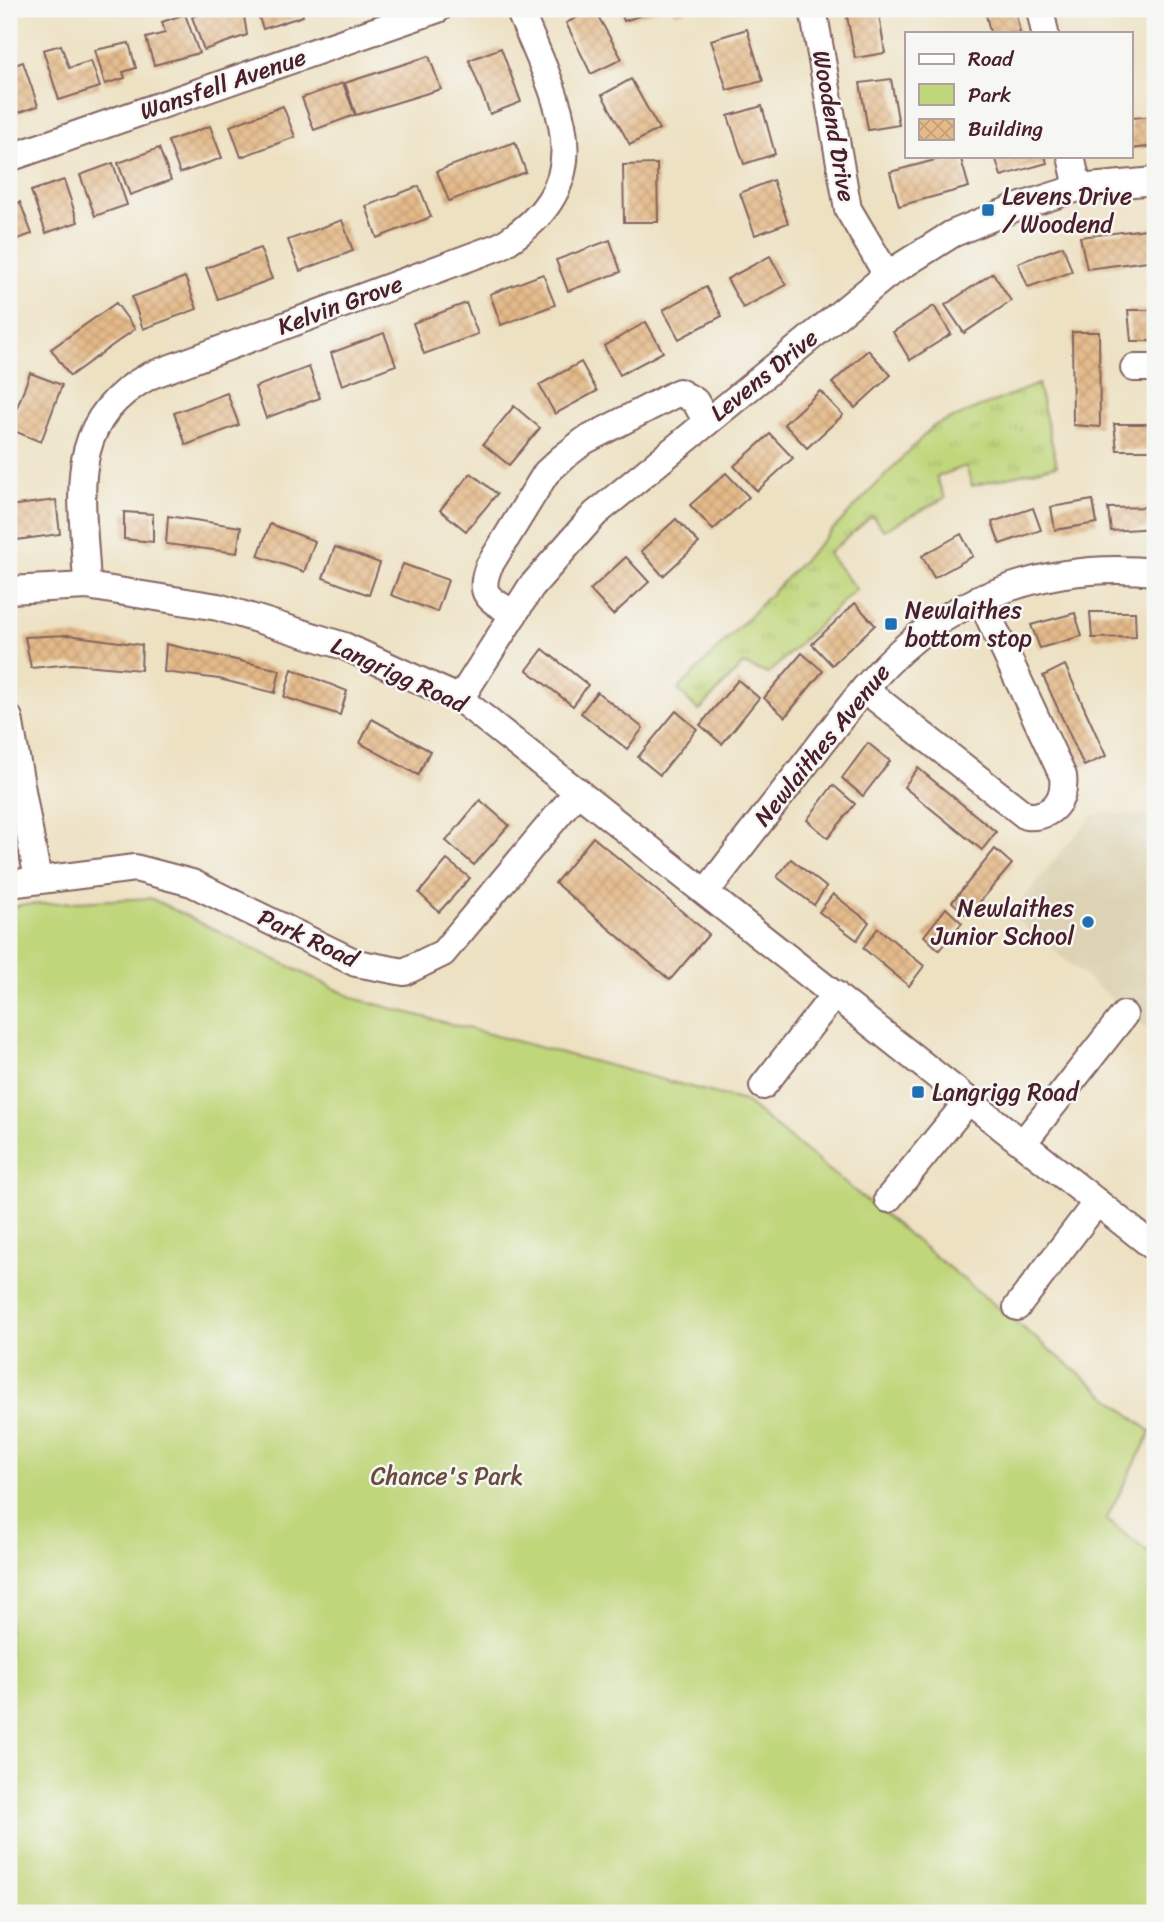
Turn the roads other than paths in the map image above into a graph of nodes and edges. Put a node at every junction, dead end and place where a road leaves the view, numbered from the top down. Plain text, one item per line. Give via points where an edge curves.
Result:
1 (438, 9) edge
2 (519, 9) edge
3 (813, 9) edge
4 (1040, 9) edge
5 (1045, 32) edge
6 (9, 158) edge
7 (1071, 158) edge
8 (1155, 181) edge
9 (1078, 188) junction
10 (887, 275) junction
11 (707, 422) junction
12 (1155, 572) edge
13 (87, 586) junction
14 (9, 590) edge
15 (980, 597) junction
16 (514, 614) junction
17 (864, 689) junction
18 (460, 699) junction
19 (9, 718) edge
20 (578, 792) junction
21 (38, 880) junction
22 (9, 884) edge
23 (706, 892) junction
24 (835, 994) junction
25 (1124, 1015) dead end
26 (763, 1086) dead end
27 (969, 1100) junction
28 (1023, 1143) junction
29 (888, 1199) dead end
30 (1097, 1202) junction
31 (1155, 1248) edge
32 (1017, 1307) dead end

1 - 6 street, Wansfell Avenue
2 - 13 street, Kelvin Grove via 563,124 564,168 548,205 536,221 500,246 149,376 122,393 96,422 84,458
3 - 10 street, Woodend Drive via 848,209
4 - 5 street
7 - 9 street
8 - 9 street, Levens Drive
9 - 10 street, Levens Drive via 952,233
10 - 11 street, Levens Drive
11 - 16 street, Levens Drive via 595,514 531,587
11 - 16 street via 695,401 679,392 584,441 546,473 482,582 492,599
12 - 15 street, Newlaithes Avenue via 1122,568 1081,571
13 - 14 street, Langrigg Road
13 - 18 street, Langrigg Road via 218,607 344,646
15 - 17 street, Newlaithes Avenue via 915,638
15 - 17 street via 1063,776 1062,798 1056,806 1038,817 1026,816
16 - 18 street, Levens Drive
17 - 23 street, Newlaithes Avenue
18 - 20 street, Langrigg Road
19 - 21 street
20 - 21 street, Park Road via 443,953 404,972 356,963 192,883 135,868
20 - 23 street, Langrigg Road
21 - 22 street, Park Road
23 - 24 street, Langrigg Road
24 - 26 street
24 - 27 street, Langrigg Road
25 - 28 street
27 - 28 street, Langrigg Road
27 - 29 street
28 - 30 street, Langrigg Road
30 - 31 street, Langrigg Road
30 - 32 street

